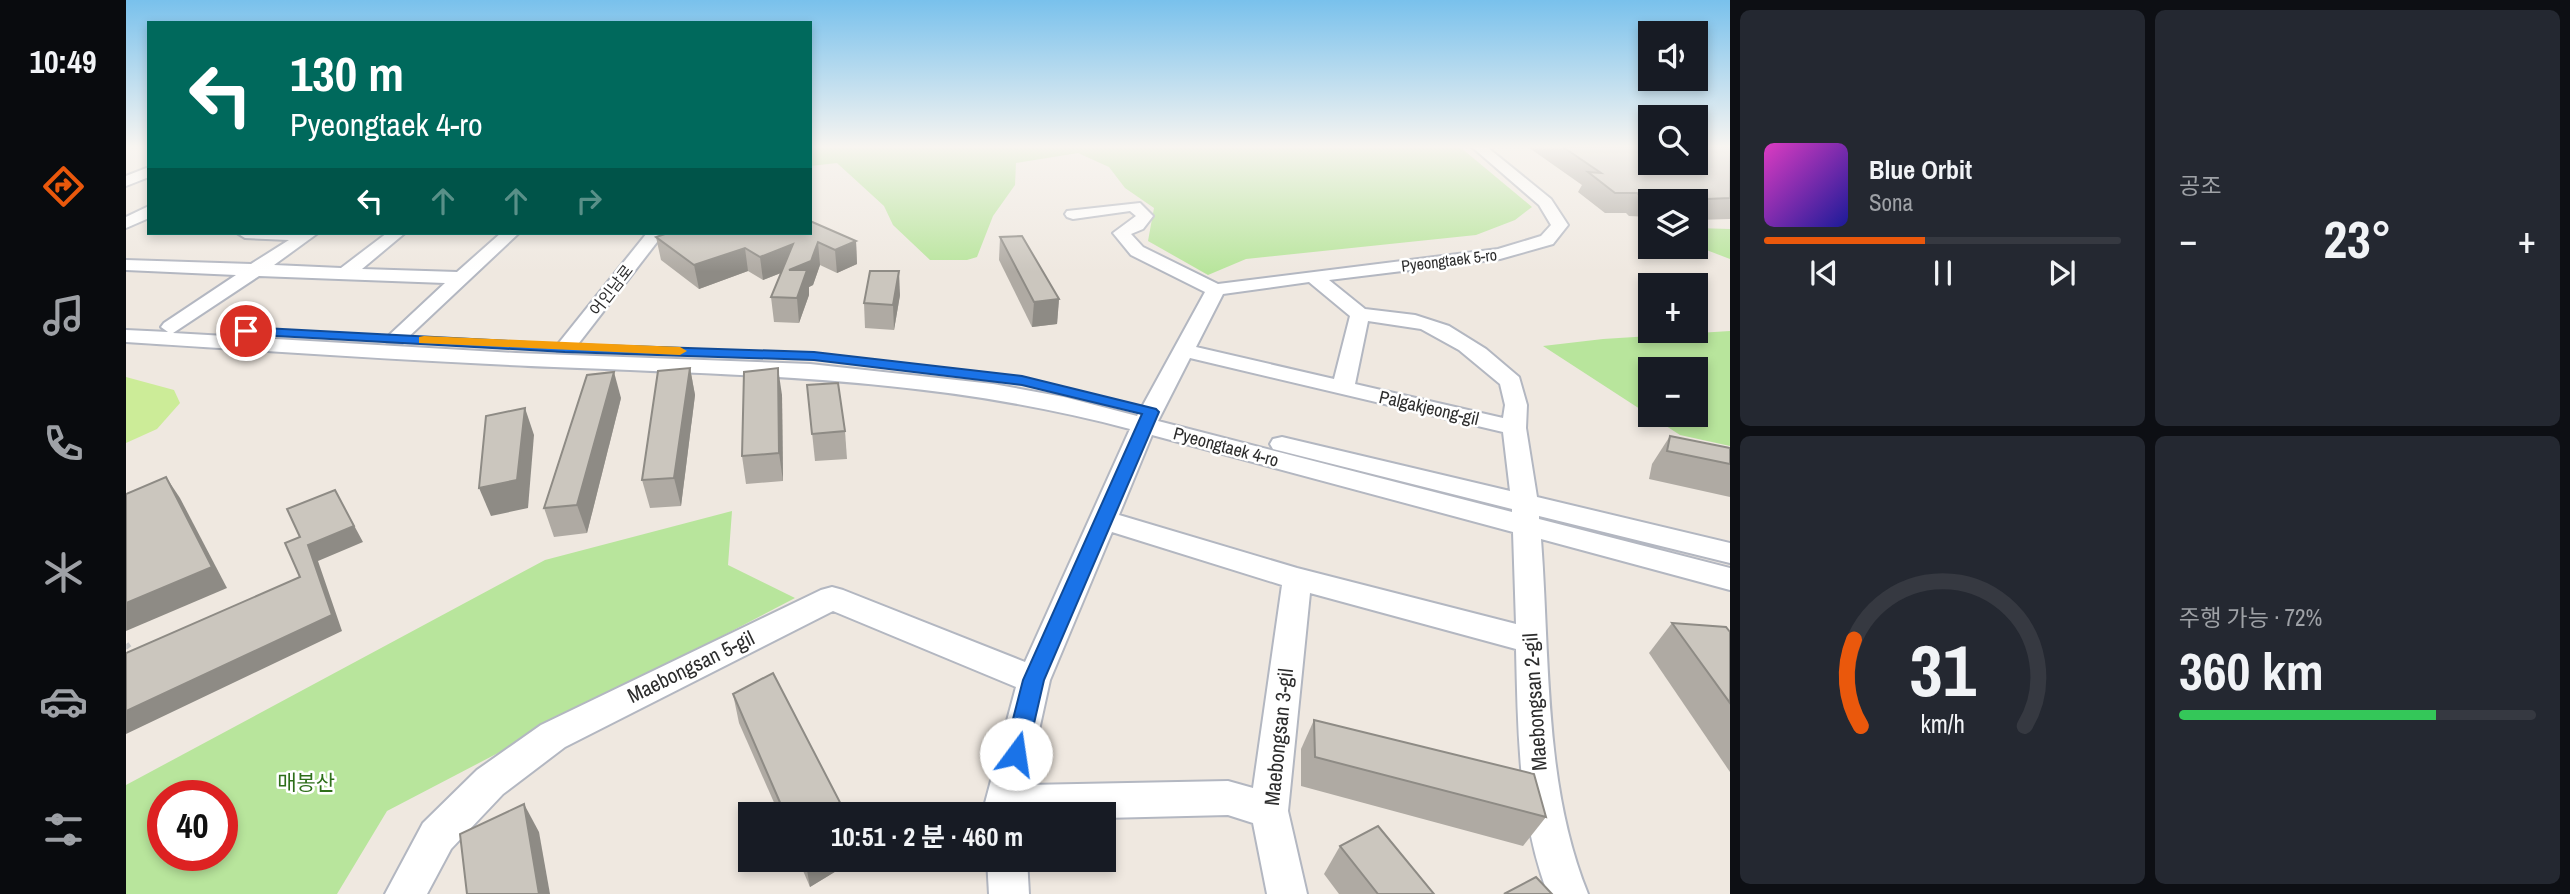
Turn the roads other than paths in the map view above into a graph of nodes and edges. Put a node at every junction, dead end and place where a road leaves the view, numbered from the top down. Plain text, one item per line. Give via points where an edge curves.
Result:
1 (1529, 189) edge
2 (147, 212) edge
3 (1073, 214) dead end
4 (126, 223) edge
5 (126, 229) edge
6 (147, 229) edge
7 (307, 235) edge
8 (394, 235) edge
9 (509, 235) edge
10 (654, 235) edge
11 (126, 265) edge
12 (253, 271) junction
13 (344, 274) junction
14 (1312, 276) junction
15 (461, 278) junction
16 (1216, 290) junction
17 (1360, 314) junction
18 (126, 325) edge
19 (170, 327) junction
20 (126, 336) edge
21 (396, 339) junction
22 (565, 348) junction
23 (1183, 350) junction
24 (1343, 388) junction
25 (1147, 419) junction
26 (1514, 428) junction
27 (1527, 516) junction
28 (1103, 520) junction
29 (1730, 553) edge
30 (1297, 579) junction
31 (1730, 579) edge
32 (1530, 640) junction
33 (1034, 680) junction
34 (1005, 802) edge
35 (1116, 803) edge
36 (1269, 811) junction
37 (1008, 872) edge
38 (405, 894) edge
39 (1010, 894) edge
40 (1287, 894) edge
41 (1569, 894) edge

1 - 14 street, Pyeongtaek 5-ro via 1545,202 1560,225 1548,240 1500,254
2 - 4 street
3 - 16 street via 1134,206 1145,216 1121,233 1138,251
5 - 6 street
7 - 12 street
8 - 13 street
9 - 15 street
10 - 22 street, 어인남로
11 - 12 street
12 - 13 street
12 - 19 street
13 - 15 street
14 - 16 street, Pyeongtaek 5-ro
14 - 17 street
15 - 21 street
16 - 23 street
17 - 24 street
17 - 26 street via 1416,321 1470,349 1511,382
18 - 19 street, Pyeongtaek 4-ro
19 - 21 street, Pyeongtaek 4-ro
20 - 25 street, Pyeongtaek 4-ro via 810,371 993,391
21 - 22 street, Pyeongtaek 4-ro
22 - 25 street, Pyeongtaek 4-ro via 848,359 1022,380
23 - 24 street, Palgakjeong-gil
23 - 25 street
24 - 26 street, Palgakjeong-gil
25 - 27 street, Pyeongtaek 4-ro
25 - 28 street
26 - 27 street
27 - 29 street, Pyeongtaek 4-ro
27 - 31 street, Pyeongtaek 4-ro
27 - 32 street, Maebongsan 2-gil
28 - 30 street
28 - 33 street
30 - 32 street
30 - 36 street, Maebongsan 3-gil
32 - 41 street, Maebongsan 2-gil via 1541,799
33 - 34 street
33 - 38 street, Maebongsan 5-gil via 832,598 553,736 491,782 437,836
35 - 36 street via 1228,798
36 - 40 street, Maebongsan 3-gil
37 - 39 street

